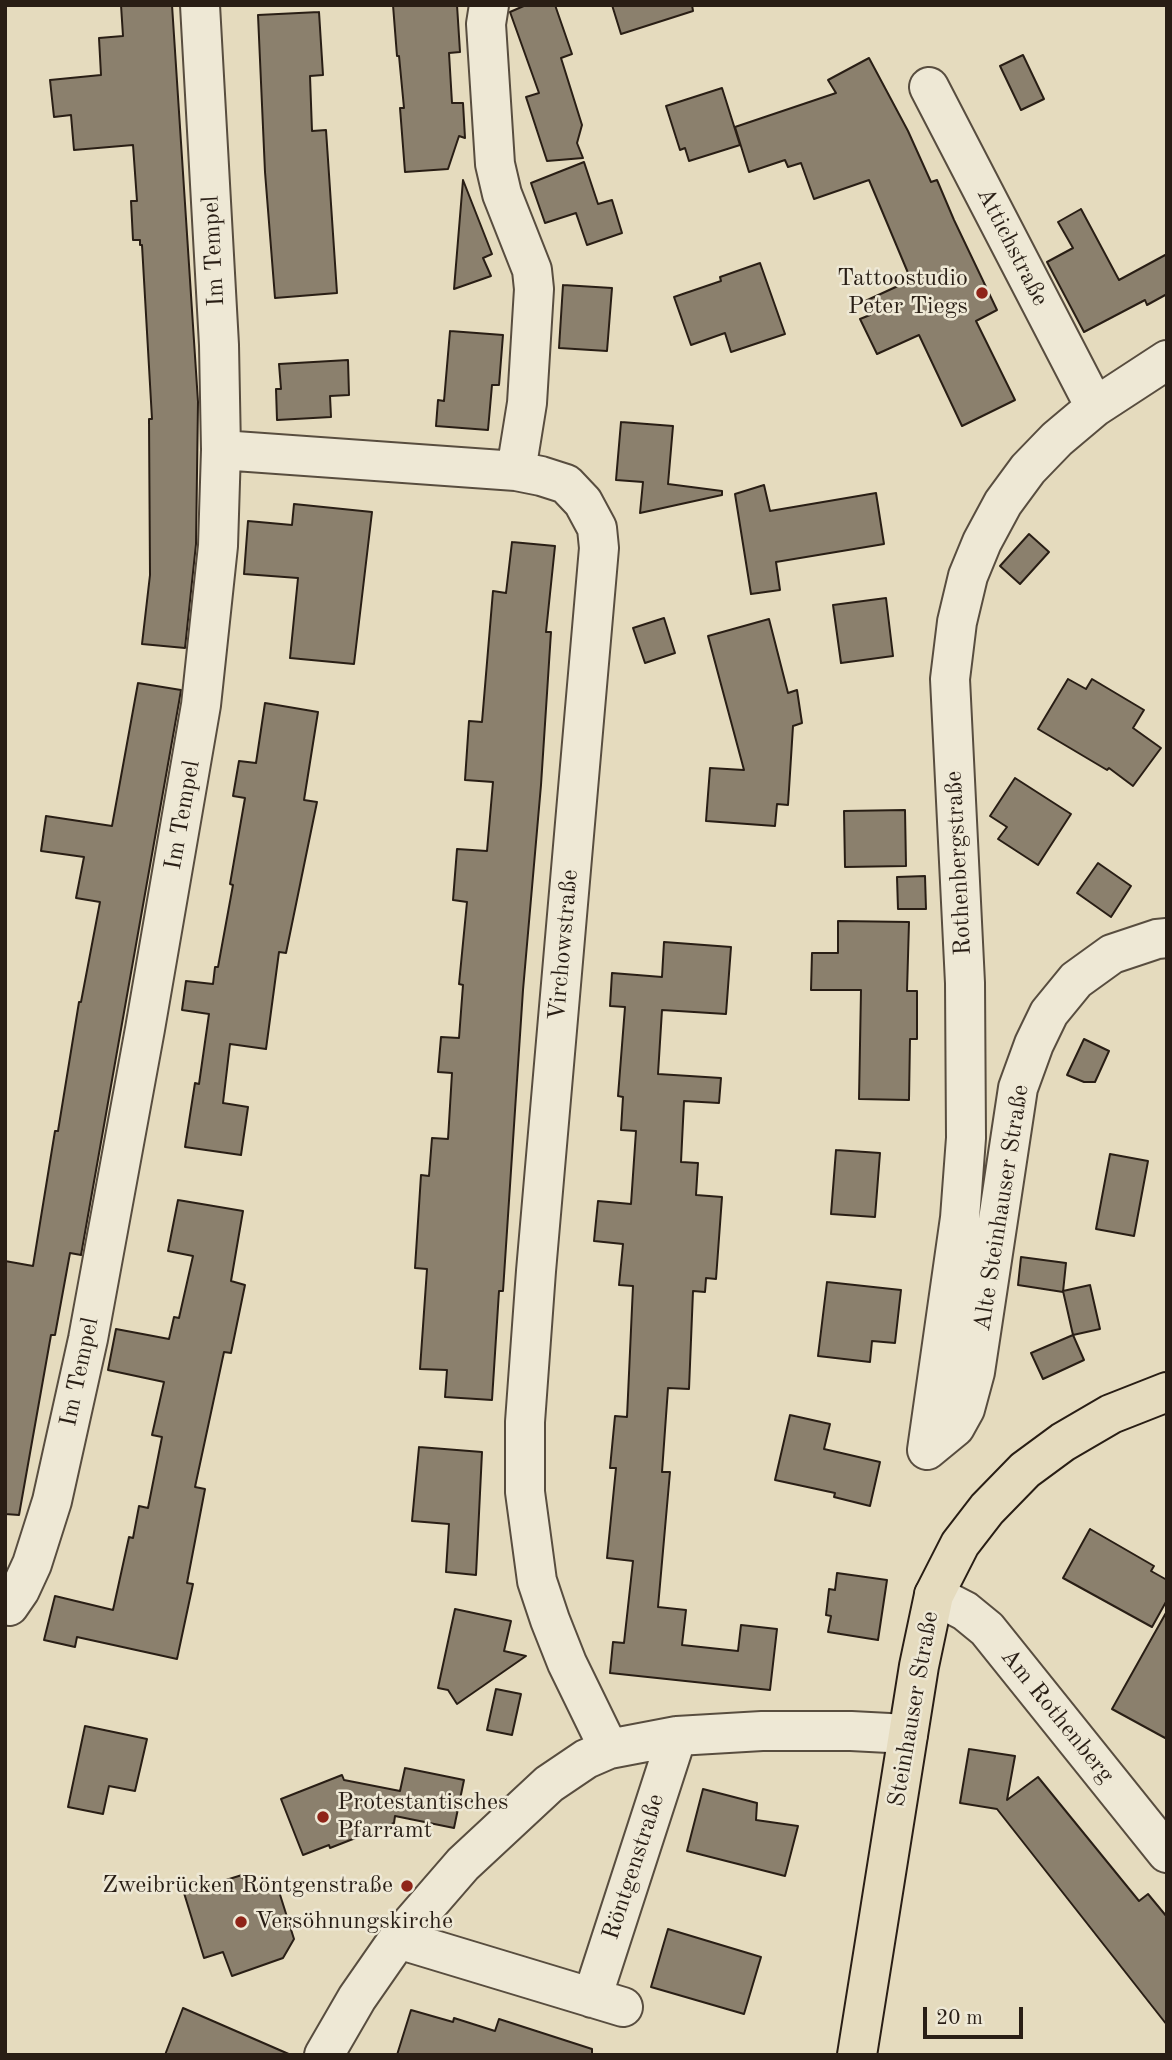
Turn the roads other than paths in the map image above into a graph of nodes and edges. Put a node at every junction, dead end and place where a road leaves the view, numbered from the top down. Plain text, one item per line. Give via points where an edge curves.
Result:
1 (200, 5) edge
2 (488, 5) edge
3 (929, 87) dead end
4 (1167, 360) edge
5 (1095, 407) junction
6 (221, 450) junction
7 (516, 471) junction
8 (1167, 938) edge
9 (1167, 1392) edge
10 (927, 1450) joint
11 (934, 1595) junction
12 (9, 1606) dead end
13 (908, 1734) junction
14 (677, 1736) junction
15 (609, 1749) junction
16 (1167, 1853) edge
17 (398, 1938) junction
18 (324, 2055) edge
19 (857, 2055) edge

1 - 6 street, Im Tempel
2 - 7 street via 495,164 532,270 534,289 527,403
3 - 5 street, Attichstraße
4 - 5 street, Rothenbergstraße
5 - 10 street, Rothenbergstraße via 1042,454 1003,503 968,576 957,622 950,679 965,984 966,1138 960,1218
6 - 7 street, Virchowstraße
6 - 12 street, Im Tempel via 218,546 201,705 138,1070 88,1339 52,1501 32,1564
7 - 15 street, Virchowstraße via 566,484 583,502 597,528 599,548 535,1285 525,1492 537,1581 567,1663
8 - 10 street, Alte Steinhauser Straße via 1112,954 1076,980 1049,1013 1034,1044 1018,1088 975,1371 965,1409 955,1427
9 - 11 main road, Steinhauser Straße via 1111,1414 1025,1471 960,1544
11 - 13 main road, Steinhauser Straße
11 - 16 street, Am Rothenberg via 987,1629
13 - 14 street via 762,1731
13 - 19 main road, Steinhauser Straße
14 - 15 street
14 - 17 street, Röntgenstraße via 607,2002
15 - 17 street via 549,1784 463,1864
17 - 18 street

